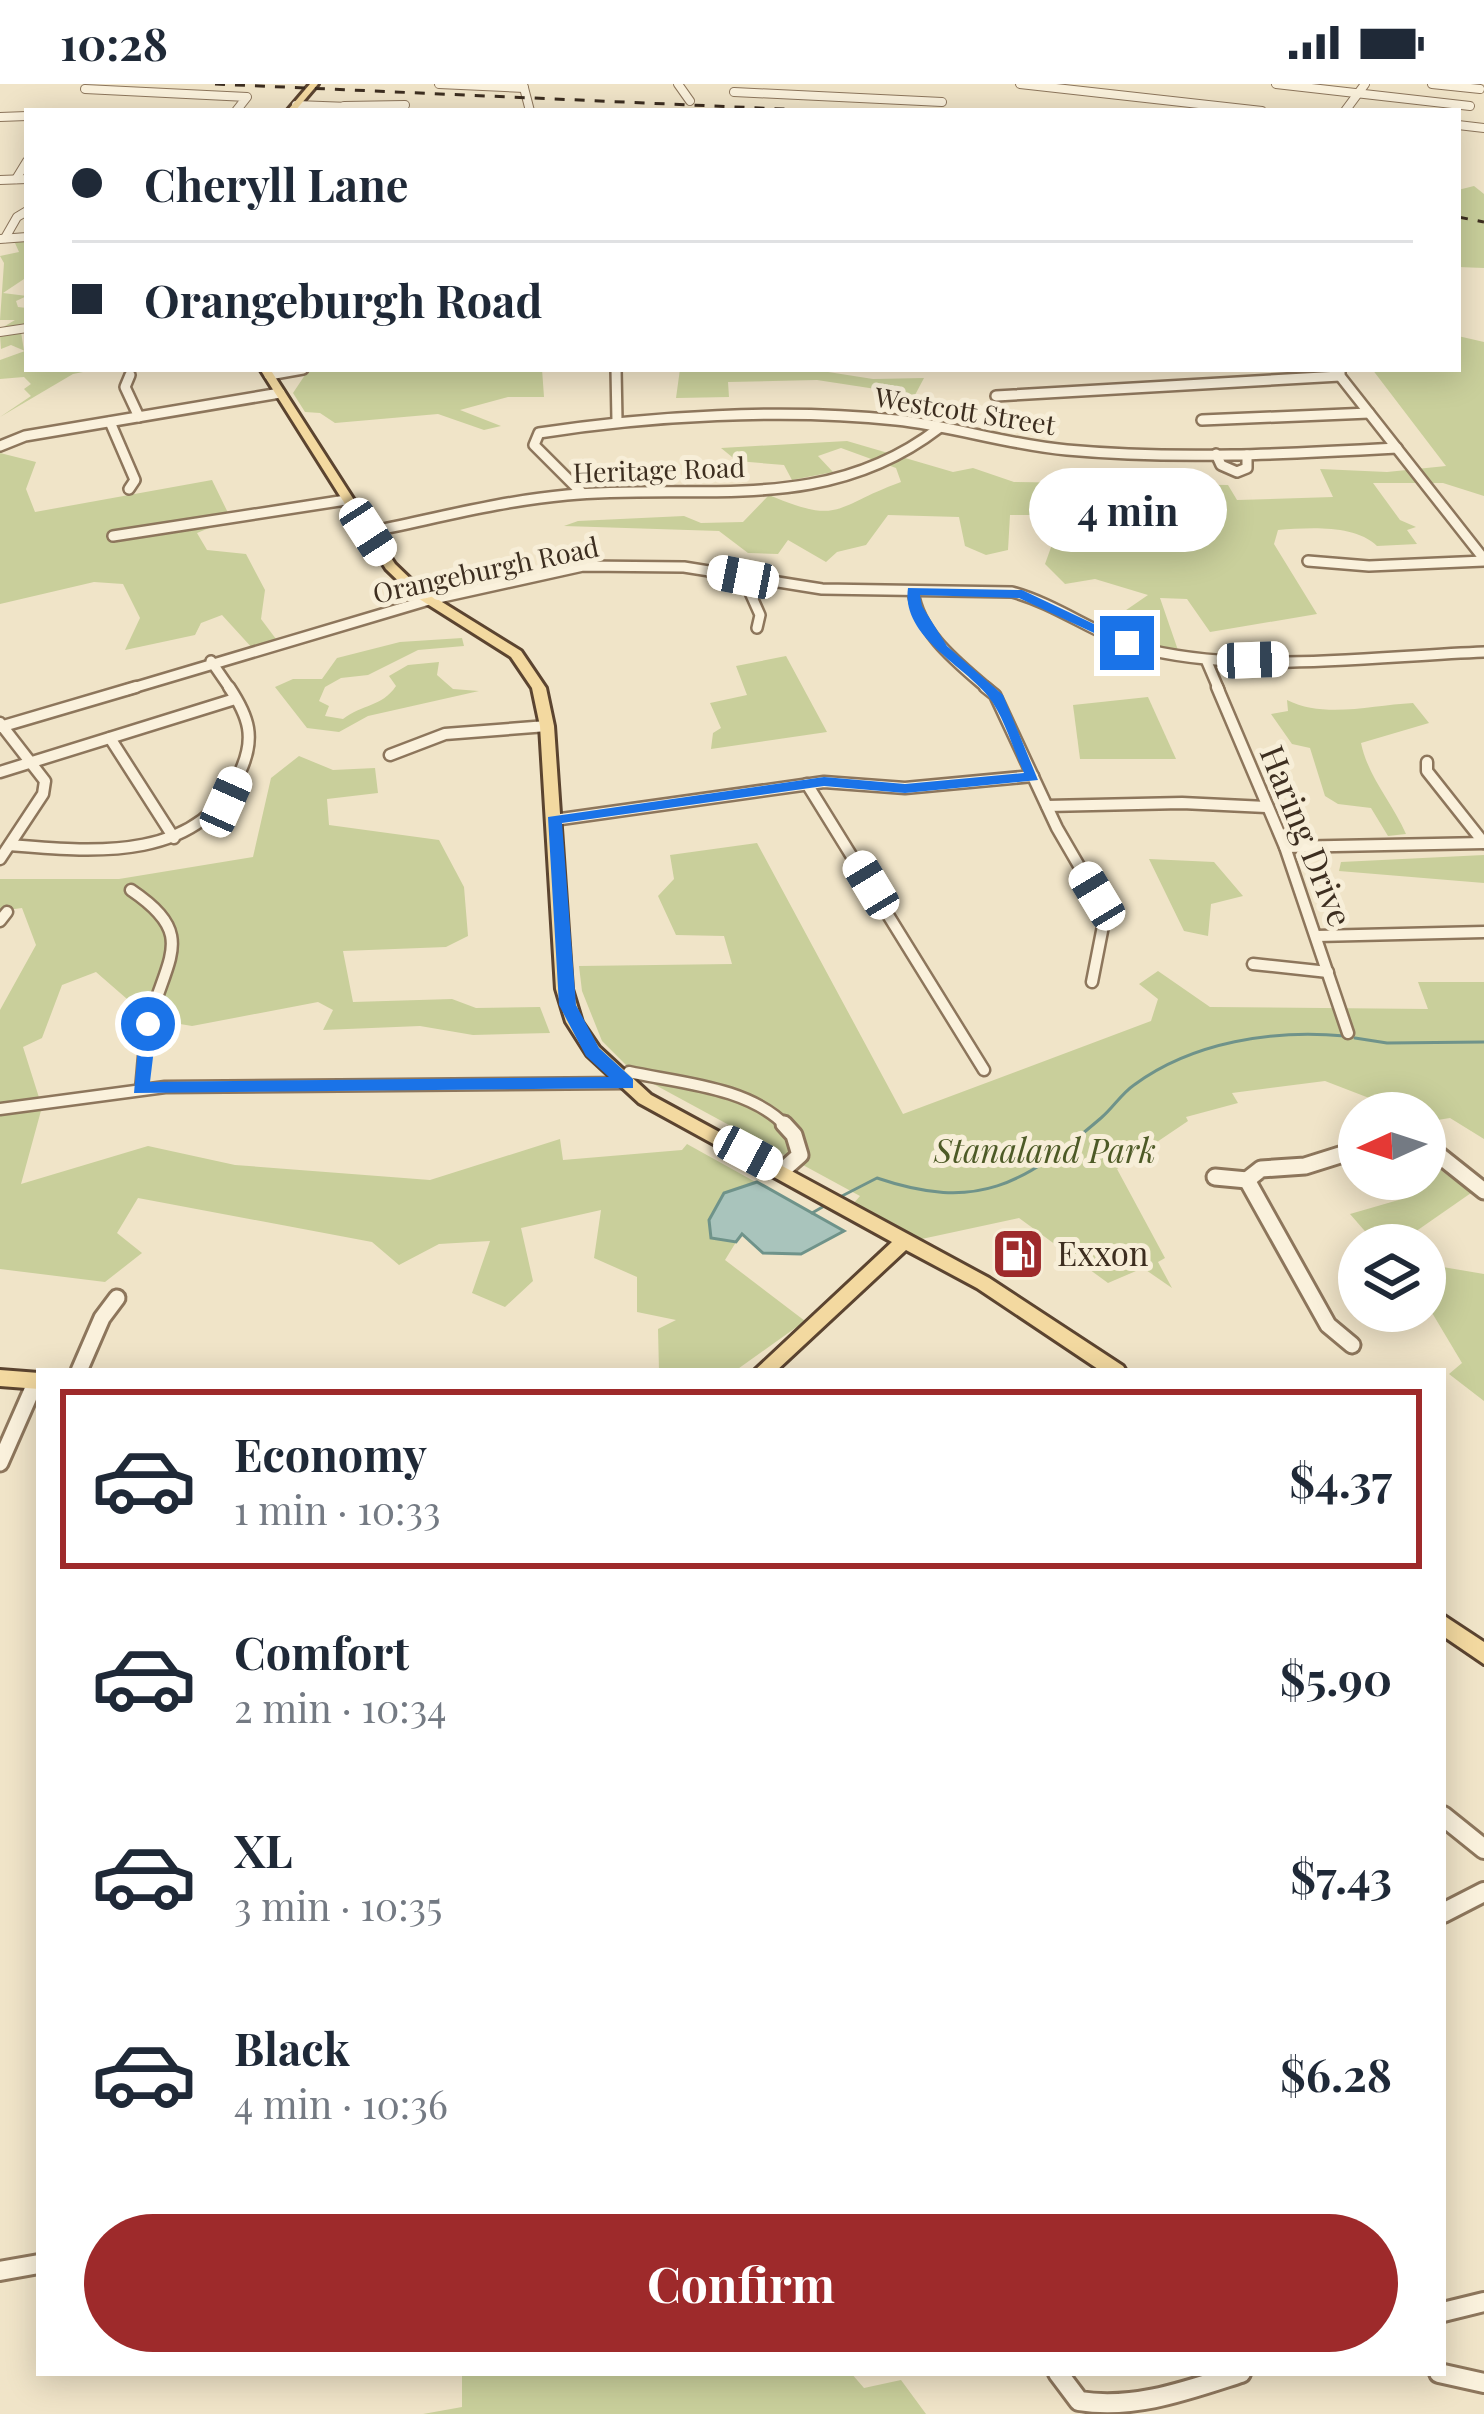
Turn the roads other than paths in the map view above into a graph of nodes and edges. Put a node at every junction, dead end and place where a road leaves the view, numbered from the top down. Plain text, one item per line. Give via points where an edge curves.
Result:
1 (314, 84) edge
2 (439, 84) edge
3 (678, 84) edge
4 (807, 84) edge
5 (1020, 84) edge
6 (1114, 84) edge
7 (1276, 84) edge
8 (1365, 84) edge
9 (1432, 84) edge
10 (456, 86) edge
11 (524, 86) edge
12 (85, 88) dead end
13 (1481, 89) edge
14 (734, 92) dead end
15 (1358, 93) junction
16 (1107, 94) junction
17 (815, 95) junction
18 (942, 102) dead end
19 (405, 105) dead end
20 (693, 106) edge
21 (1469, 106) junction
22 (238, 108) edge
23 (293, 108) edge
24 (346, 108) edge
25 (1221, 108) edge
26 (1347, 108) edge
27 (1484, 109) edge
28 (1461, 119) edge
29 (24, 165) edge
30 (0, 179) edge
31 (16, 179) junction
32 (24, 179) edge
33 (24, 213) edge
34 (2, 238) edge
35 (267, 372) edge
36 (616, 372) edge
37 (1264, 372) edge
38 (1340, 372) edge
39 (130, 375) dead end
40 (1270, 380) junction
41 (280, 394) junction
42 (996, 396) dead end
43 (1369, 413) junction
44 (139, 417) junction
45 (1202, 420) dead end
46 (617, 421) junction
47 (110, 422) junction
48 (939, 428) junction
49 (0, 446) edge
50 (1396, 448) junction
51 (1216, 454) junction
52 (1246, 454) junction
53 (129, 489) dead end
54 (582, 493) junction
55 (346, 500) junction
56 (368, 532) junction
57 (113, 536) dead end
58 (1484, 560) edge
59 (1308, 561) dead end
60 (743, 577) junction
61 (913, 590) junction
62 (429, 600) junction
63 (757, 628) dead end
64 (1484, 652) edge
65 (212, 662) junction
66 (1207, 662) junction
67 (235, 699) junction
68 (1, 725) edge
69 (547, 726) junction
70 (110, 738) junction
71 (390, 755) dead end
72 (1426, 762) dead end
73 (26, 763) junction
74 (0, 772) edge
75 (1033, 776) junction
76 (807, 784) junction
77 (1047, 806) junction
78 (1266, 808) junction
79 (554, 820) junction
80 (174, 838) junction
81 (1484, 843) edge
82 (10, 845) junction
83 (1285, 847) junction
84 (0, 859) edge
85 (131, 890) dead end
86 (1484, 932) edge
87 (1317, 936) junction
88 (1253, 964) dead end
89 (1328, 972) junction
90 (1092, 982) dead end
91 (1348, 1033) dead end
92 (984, 1070) dead end
93 (627, 1078) junction
94 (141, 1088) junction
95 (0, 1109) edge
96 (1338, 1157) edge
97 (1446, 1161) edge
98 (782, 1172) junction
99 (1215, 1177) dead end
100 (1248, 1178) junction
101 (1484, 1191) edge
102 (904, 1240) junction
103 (117, 1298) dead end
104 (1352, 1345) dead end
105 (80, 1368) edge
106 (767, 1368) edge
107 (1111, 1368) edge
108 (0, 1378) edge
109 (36, 1381) edge
110 (36, 1385) edge
111 (0, 1463) edge
112 (1446, 1626) edge
113 (1484, 1654) edge
114 (1446, 1818) edge
115 (1484, 1849) edge
116 (1484, 1892) edge
117 (1446, 1911) edge
118 (36, 2265) edge
119 (0, 2271) edge
120 (1484, 2302) edge
121 (1446, 2311) edge
122 (1446, 2375) edge
123 (1060, 2376) edge
124 (1231, 2376) edge
125 (1484, 2383) edge

1 - 23 main road
2 - 10 street
3 - 20 street
4 - 17 street
5 - 16 street
6 - 16 street
7 - 15 street
8 - 15 street
9 - 13 street
10 - 11 street
12 - 22 street via 247,97
13 - 21 street
14 - 17 street
15 - 21 street
15 - 26 street
16 - 25 street
17 - 18 street
19 - 24 street
21 - 27 street
21 - 28 street
23 - 24 street
29 - 31 street
30 - 31 street
31 - 32 street
33 - 34 street
35 - 41 main road
36 - 46 street
37 - 40 street
38 - 40 street
38 - 43 street
39 - 44 street via 125,386
40 - 42 street
41 - 44 street
41 - 55 main road
43 - 45 street
43 - 50 street
44 - 47 street
46 - 48 street, Westcott Street via 856,416
46 - 54 street, Westcott Street via 550,429 533,439
47 - 49 street
47 - 53 street via 135,480
48 - 51 street, Westcott Street via 1054,449
48 - 54 street, Heritage Road via 907,456 820,483
50 - 52 street, Westcott Street
50 - 58 street
51 - 52 street, Westcott Street
51 - 52 street via 1237,472 1246,468
54 - 56 street, Heritage Road
55 - 56 main road
55 - 57 street
56 - 62 main road via 394,571
58 - 59 street
60 - 61 street, Orangeburgh Road
60 - 62 street, Orangeburgh Road via 598,565
60 - 63 street via 760,615
61 - 66 street, Orangeburgh Road via 1022,594 1142,649
61 - 75 street via 941,648 995,695
62 - 65 street, Orangeburgh Road
62 - 69 main road via 516,654 539,688
64 - 66 street, Orangeburgh Road
65 - 67 street
65 - 68 street, Orangeburgh Road
66 - 78 street, Haring Drive
67 - 70 street
67 - 80 street via 251,729 243,767 221,810
68 - 73 street
69 - 71 street via 478,730 406,744
69 - 79 main road
70 - 73 street
70 - 80 street
72 - 81 street
73 - 74 street
73 - 82 street via 43,775 45,788
75 - 76 street via 905,788
75 - 77 street
76 - 79 street
76 - 92 street
77 - 78 street
77 - 90 street via 1103,912
78 - 83 street, Haring Drive
79 - 93 main road via 568,1005 592,1052
80 - 82 street via 89,850
81 - 83 street
82 - 84 street
83 - 87 street, Haring Drive
85 - 94 street via 165,917 175,952 148,1024
86 - 87 street
87 - 89 street, Haring Drive
88 - 89 street
89 - 91 street, Haring Drive
93 - 94 street
93 - 98 main road via 645,1099
93 - 98 street via 728,1095 772,1112 800,1142 800,1155
94 - 95 street
96 - 100 street via 1261,1168
97 - 101 street
98 - 102 main road
99 - 100 street
100 - 104 street via 1328,1324
102 - 106 main road
102 - 107 main road
103 - 105 street
108 - 109 main road
110 - 111 street
112 - 113 main road
114 - 115 street
116 - 117 street
118 - 119 street
120 - 121 street
122 - 125 street
123 - 124 street via 1079,2402 1108,2406

